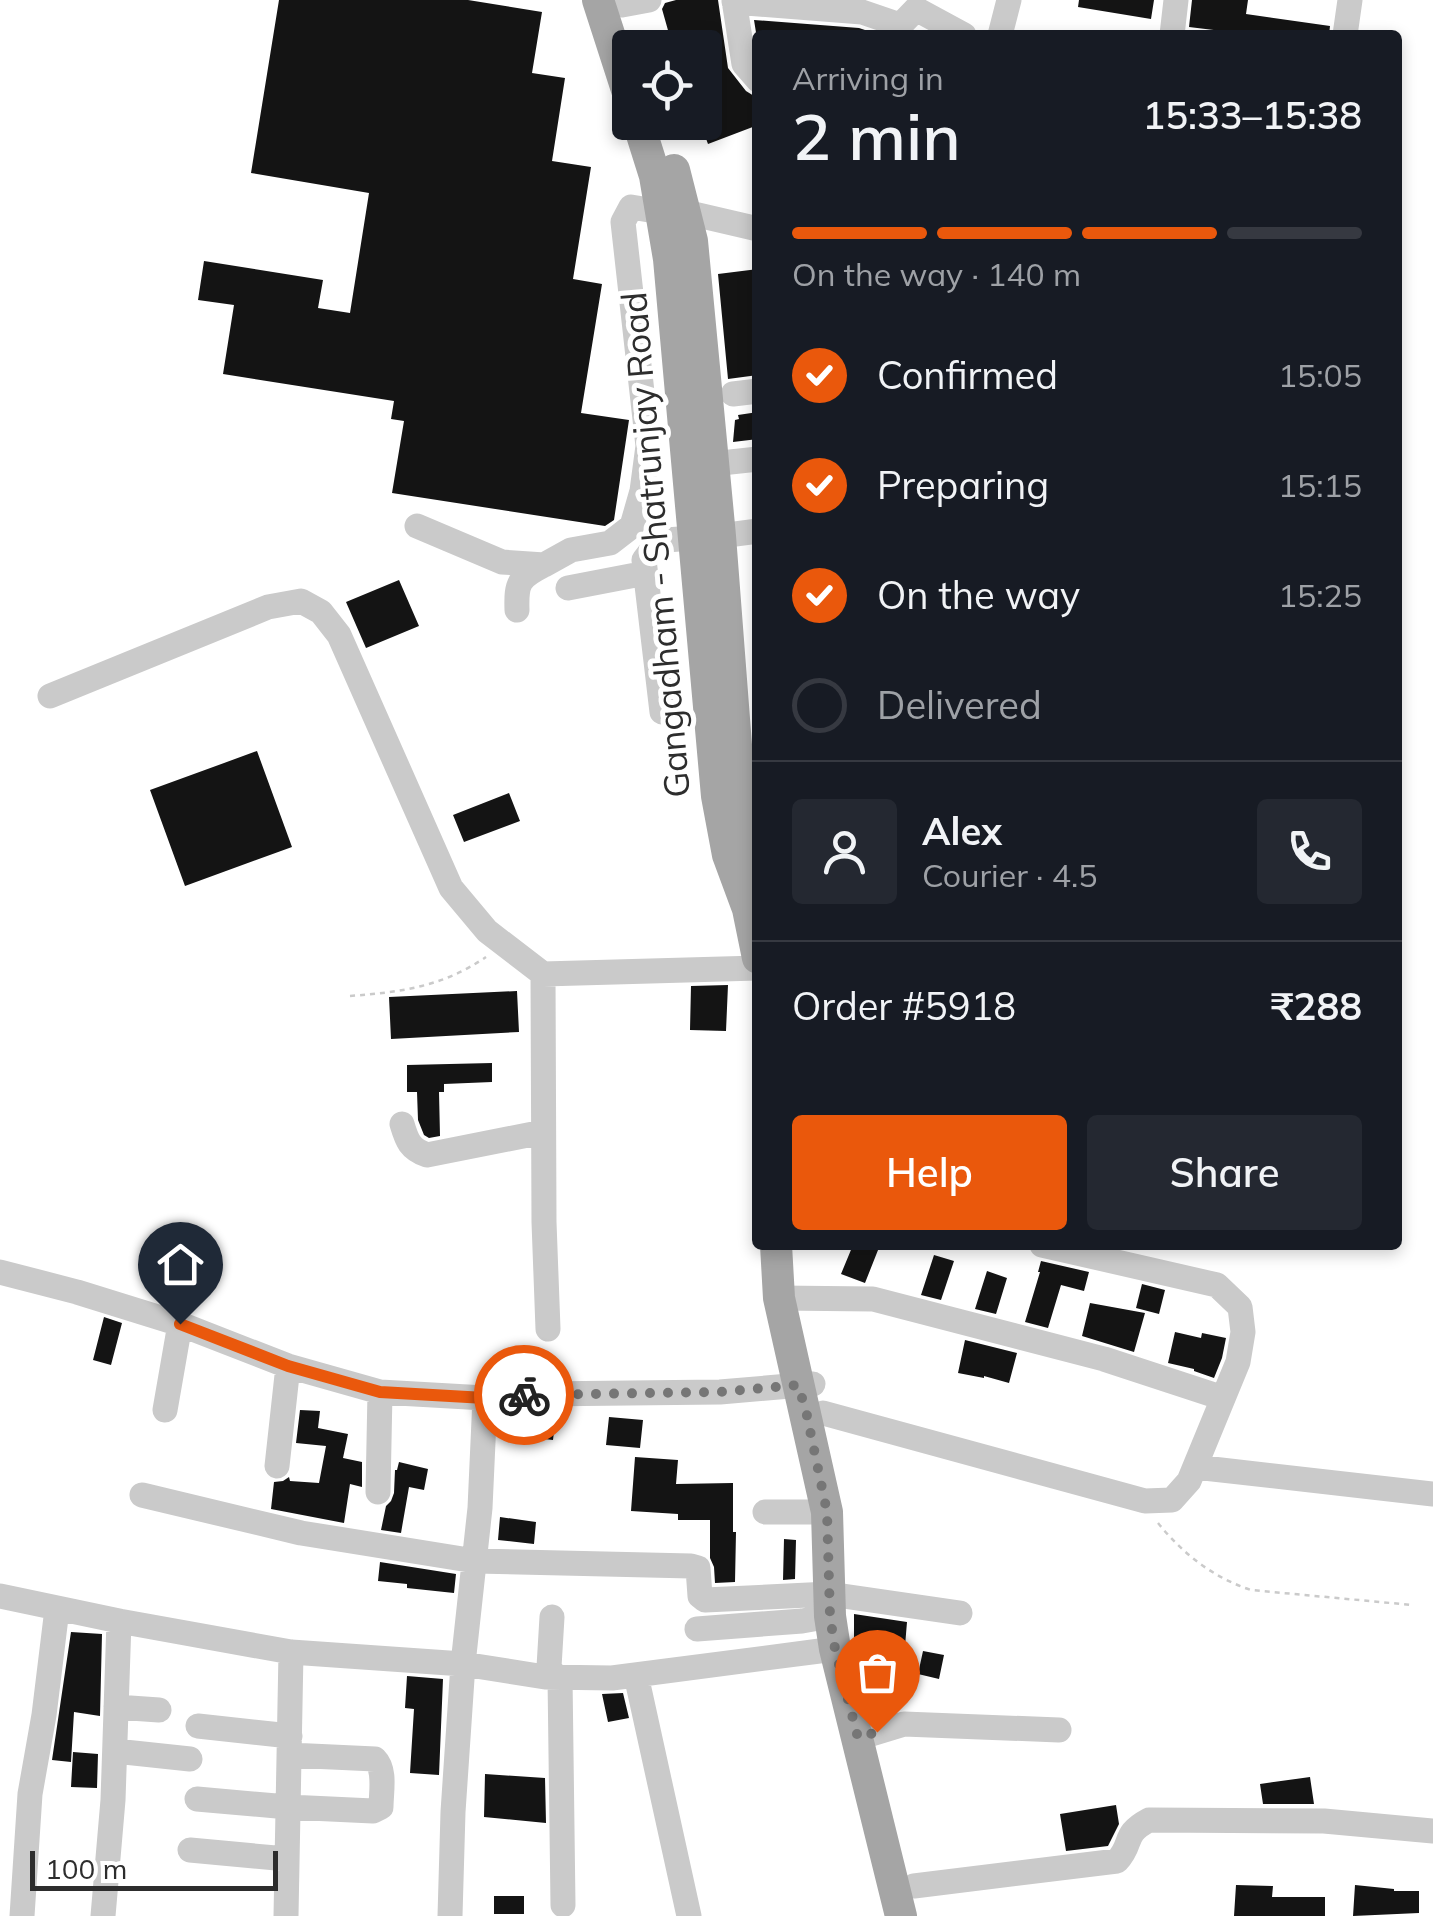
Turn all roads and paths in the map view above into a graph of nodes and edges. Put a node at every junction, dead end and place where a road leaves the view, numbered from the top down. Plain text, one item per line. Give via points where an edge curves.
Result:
1 (1009, 0) edge
2 (1176, 0) edge
3 (1350, 0) edge
4 (622, 1) edge
5 (734, 1) edge
6 (624, 30) edge
7 (631, 30) edge
8 (896, 30) edge
9 (955, 30) edge
10 (1001, 30) edge
11 (1173, 30) edge
12 (1346, 30) edge
13 (752, 73) edge
14 (644, 140) edge
15 (663, 140) edge
16 (673, 212) junction
17 (752, 228) edge
18 (752, 459) edge
19 (712, 464) junction
20 (417, 526) dead end
21 (752, 532) edge
22 (706, 538) junction
23 (544, 564) junction
24 (646, 572) junction
25 (568, 588) dead end
26 (517, 610) dead end
27 (50, 696) dead end
28 (662, 712) dead end
29 (735, 748) edge
30 (749, 798) edge
31 (748, 863) edge
32 (752, 928) edge
33 (498, 939) junction
34 (752, 968) edge
35 (543, 974) junction
36 (350, 996) dead end
37 (402, 1124) dead end
38 (543, 1132) junction
39 (777, 1250) edge
40 (788, 1250) edge
41 (1063, 1250) edge
42 (1155, 1250) edge
43 (0, 1272) edge
44 (1157, 1272) junction
45 (784, 1298) junction
46 (180, 1324) junction
47 (548, 1329) dead end
48 (288, 1366) junction
49 (380, 1392) junction
50 (811, 1394) junction
51 (485, 1398) junction
52 (1223, 1398) junction
53 (164, 1410) dead end
54 (278, 1466) dead end
55 (1195, 1467) junction
56 (378, 1492) dead end
57 (1433, 1494) edge
58 (142, 1495) dead end
59 (1145, 1500) junction
60 (765, 1512) dead end
61 (827, 1512) junction
62 (475, 1561) junction
63 (0, 1596) edge
64 (834, 1602) junction
65 (1412, 1605) dead end
66 (57, 1608) junction
67 (960, 1613) dead end
68 (552, 1617) dead end
69 (119, 1621) junction
70 (697, 1630) dead end
71 (292, 1652) junction
72 (843, 1657) junction
73 (463, 1664) junction
74 (636, 1675) junction
75 (557, 1677) junction
76 (116, 1706) junction
77 (160, 1710) dead end
78 (198, 1726) dead end
79 (1060, 1730) dead end
80 (858, 1738) junction
81 (290, 1746) junction
82 (114, 1751) junction
83 (190, 1758) dead end
84 (197, 1799) dead end
85 (288, 1807) junction
86 (1433, 1831) edge
87 (190, 1850) dead end
88 (288, 1860) junction
89 (909, 1888) edge
90 (562, 1906) dead end
91 (22, 1916) edge
92 (103, 1916) edge
93 (286, 1916) edge
94 (450, 1916) edge
95 (690, 1916) edge
96 (901, 1916) edge

1 - 10 street
2 - 11 street
3 - 12 street
4 - 6 main road
4 - 7 main road
5 - 8 street via 862,12
5 - 13 street via 744,64
8 - 9 street via 916,9
14 - 16 main road, Gangadham - Shatrunjay Road
15 - 16 main road, Gangadham - Shatrunjay Road
16 - 17 street
16 - 19 main road, Gangadham - Shatrunjay Road via 692,241
16 - 22 main road, Gangadham - Shatrunjay Road via 672,286
16 - 23 street via 630,208 623,222 648,446 632,526 610,544 571,550
18 - 19 street
19 - 22 main road, Gangadham - Shatrunjay Road
20 - 23 street via 502,562
21 - 22 street
22 - 24 street via 658,542 644,560
22 - 29 main road, Gangadham - Shatrunjay Road
23 - 26 street via 516,587
24 - 25 street
24 - 28 street
27 - 33 street via 268,607 301,601 321,612 339,635 451,888
29 - 30 main road, Gangadham - Shatrunjay Road
29 - 31 main road, Gangadham - Shatrunjay Road via 717,796
30 - 31 main road, Gangadham - Shatrunjay Road
31 - 32 main road, Gangadham - Shatrunjay Road
33 - 35 street
33 - 36 path via 485,958 459,974 396,993
34 - 35 street
35 - 38 street
37 - 38 street via 409,1145 427,1156
38 - 47 street
39 - 45 main road
40 - 45 main road
41 - 44 street
42 - 44 street
43 - 46 street
44 - 52 street via 1217,1285 1240,1306 1238,1362
45 - 50 main road
45 - 52 street via 874,1300 1104,1359
46 - 48 street
46 - 53 street
48 - 49 street
48 - 54 street
49 - 51 street
49 - 56 street
50 - 51 street
50 - 59 street
50 - 61 main road via 806,1411
50 - 64 main road via 840,1476 847,1542
51 - 62 street
52 - 55 street
55 - 57 street
55 - 59 street via 1172,1500
58 - 62 street via 301,1532
59 - 65 path via 1175,1541 1231,1584
60 - 61 street
61 - 64 main road
62 - 64 street via 691,1566 698,1568 704,1600
62 - 73 street
63 - 66 street
64 - 67 street
64 - 70 street via 802,1621
64 - 72 main road
66 - 69 street
66 - 91 street via 30,1794
68 - 75 street via 548,1667
69 - 71 street
69 - 76 street
71 - 73 street
71 - 81 street
72 - 74 street
72 - 80 main road
73 - 75 street
73 - 94 street
74 - 75 street
74 - 95 street
75 - 90 street
76 - 77 street
76 - 82 street
78 - 81 street
79 - 80 street via 904,1724
80 - 89 main road
81 - 85 street
81 - 85 street via 375,1759 382,1768 381,1807
82 - 83 street
82 - 92 street
84 - 85 street
85 - 88 street
86 - 89 street via 1324,1821 1150,1820 1130,1834 1117,1861
87 - 88 street
88 - 93 street
89 - 96 main road

